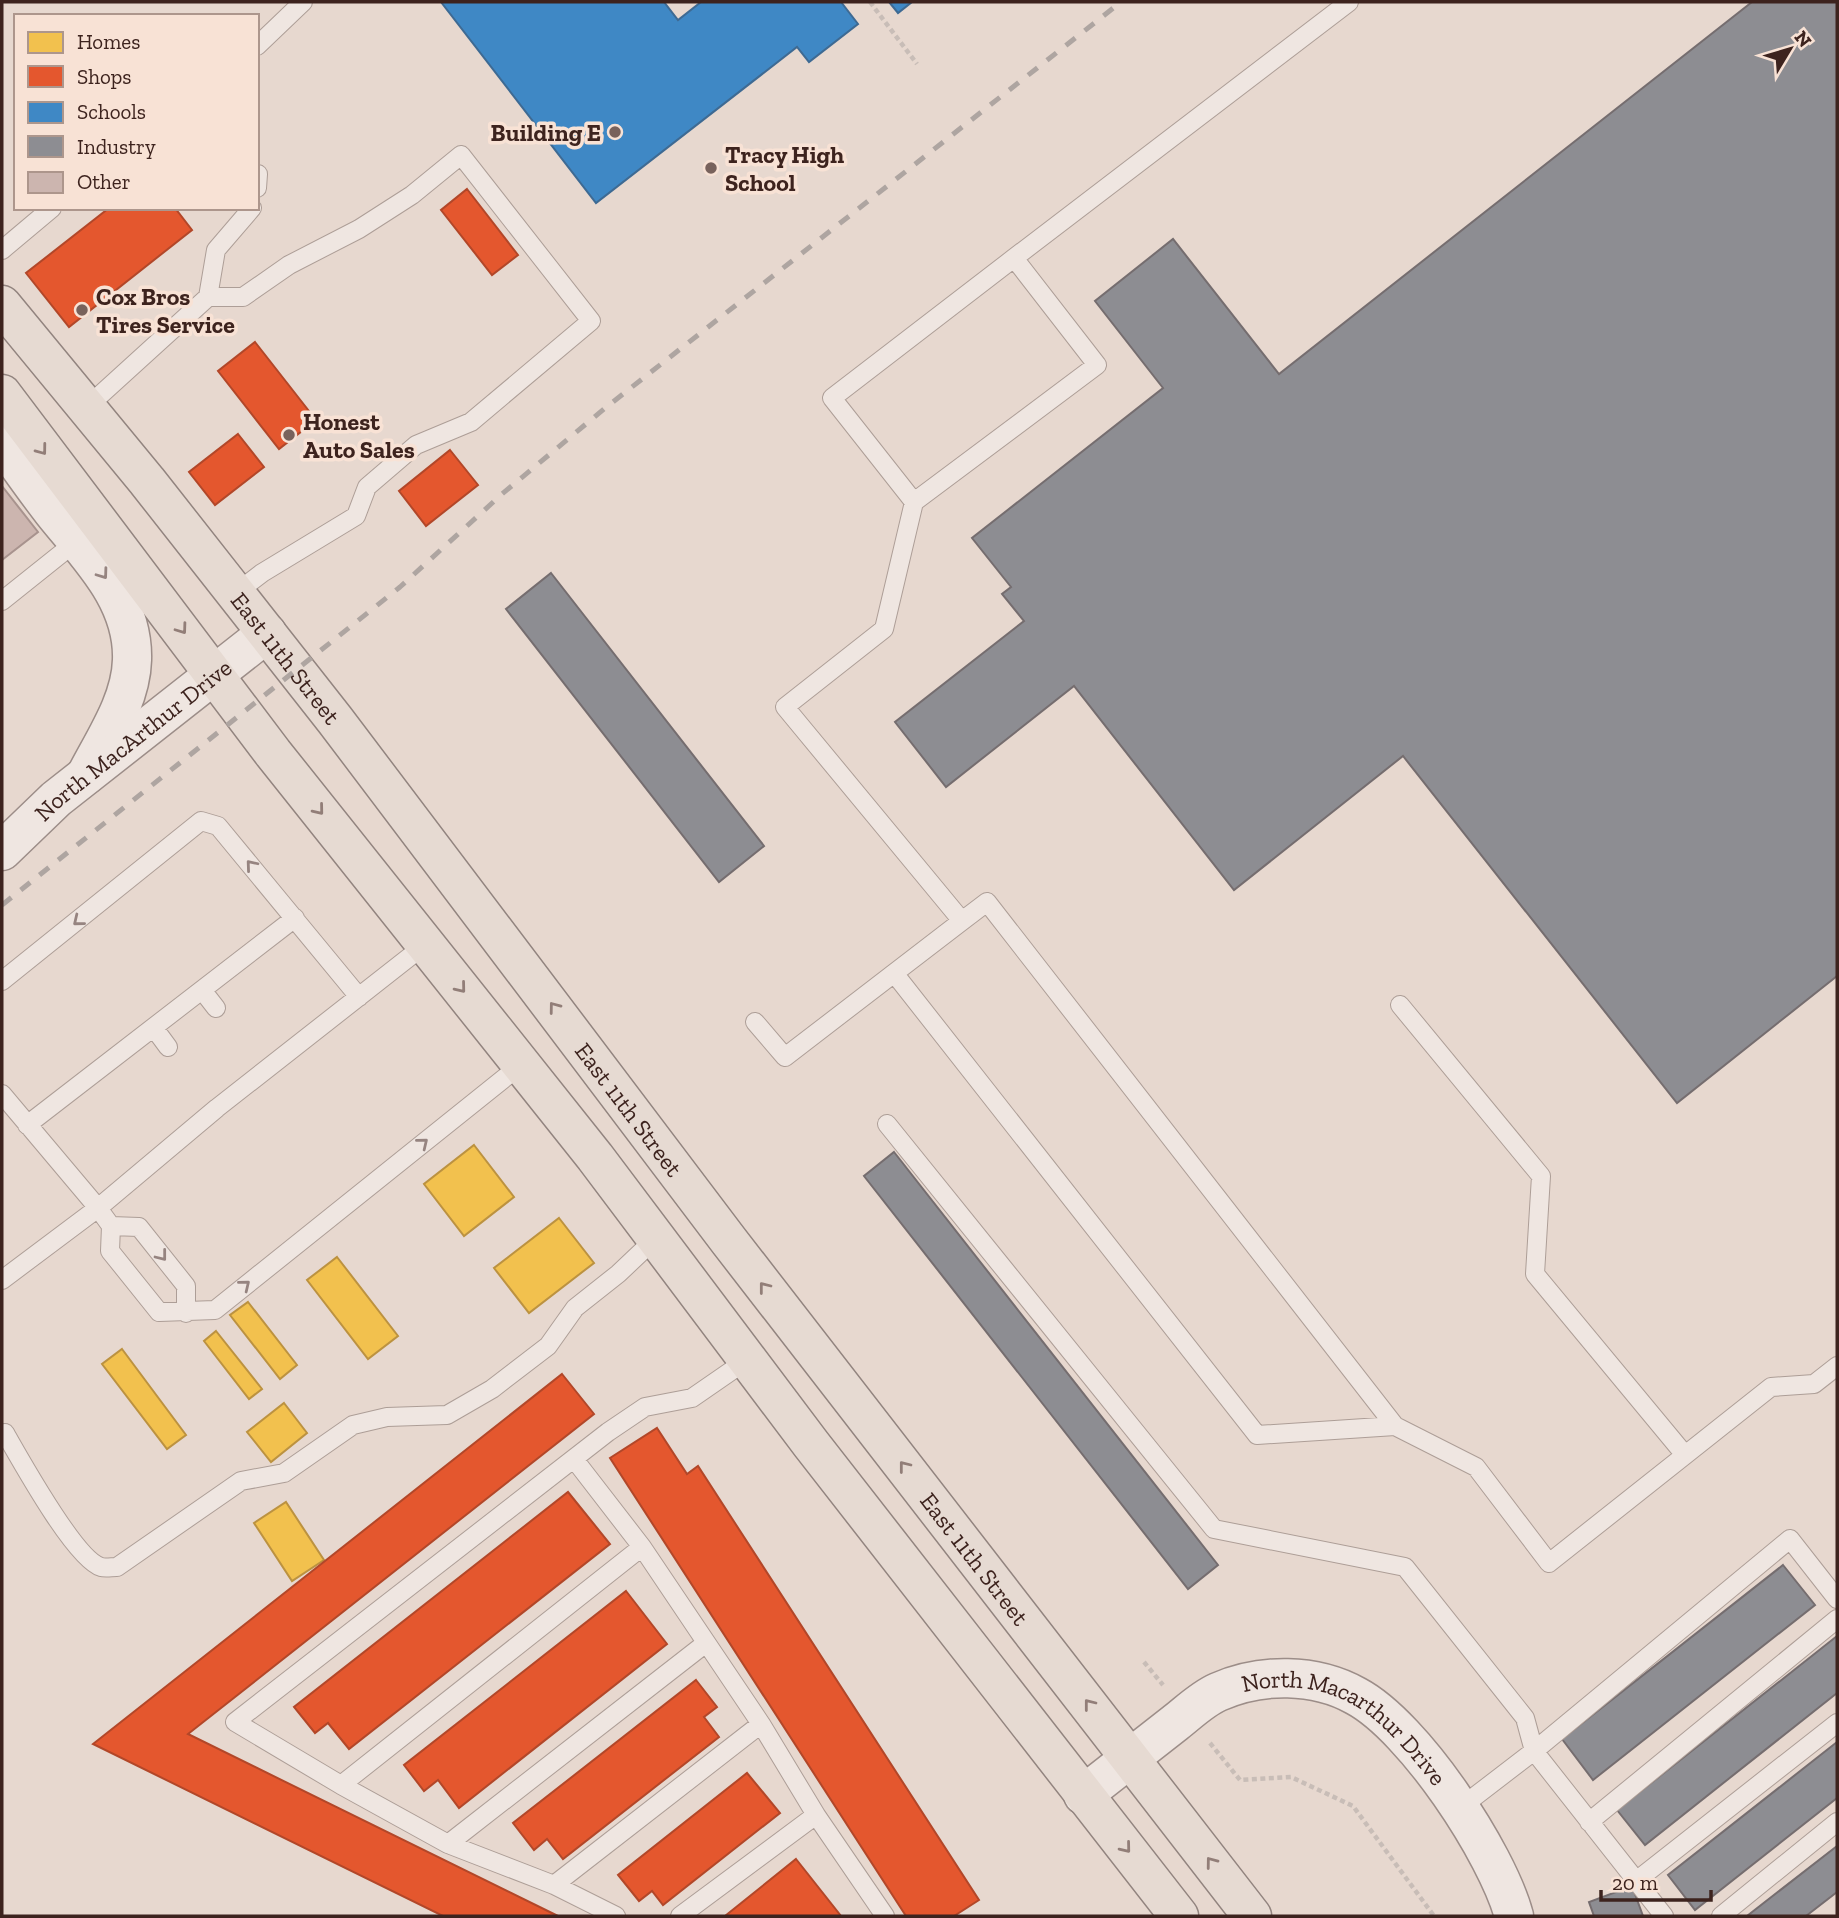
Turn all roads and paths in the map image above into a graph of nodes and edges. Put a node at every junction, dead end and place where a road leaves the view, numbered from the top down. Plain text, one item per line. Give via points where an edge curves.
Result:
1 (870, 2) edge
2 (1349, 2) edge
3 (300, 5) edge
4 (259, 44) edge
5 (917, 64) dead end
6 (50, 210) edge
7 (250, 210) edge
8 (2, 250) edge
9 (1014, 258) junction
10 (208, 297) junction
11 (2, 305) edge
12 (2, 394) edge
13 (87, 407) junction
14 (2, 442) edge
15 (914, 502) junction
16 (77, 541) junction
17 (236, 593) junction
18 (2, 601) edge
19 (267, 633) junction
20 (215, 674) junction
21 (86, 775) junction
22 (2, 851) edge
23 (295, 918) junction
24 (962, 921) junction
25 (426, 944) junction
26 (894, 973) junction
27 (2, 981) edge
28 (202, 990) junction
29 (359, 998) junction
30 (1400, 1005) dead end
31 (216, 1008) dead end
32 (755, 1022) dead end
33 (154, 1028) junction
34 (168, 1046) dead end
35 (522, 1064) junction
36 (2, 1094) edge
37 (887, 1124) dead end
38 (27, 1125) junction
39 (98, 1208) junction
40 (111, 1226) junction
41 (656, 1238) junction
42 (5, 1271) edge
43 (186, 1313) junction
44 (747, 1360) junction
45 (1837, 1366) edge
46 (1395, 1426) junction
47 (5, 1433) dead end
48 (1685, 1455) junction
49 (574, 1459) junction
50 (642, 1547) junction
51 (1837, 1599) edge
52 (1837, 1619) edge
53 (706, 1643) junction
54 (1144, 1662) dead end
55 (1186, 1714) junction
56 (1837, 1723) edge
57 (761, 1724) junction
58 (1534, 1751) junction
59 (1131, 1758) junction
60 (341, 1785) junction
61 (1083, 1795) junction
62 (1461, 1807) junction
63 (816, 1815) junction
64 (1589, 1822) junction
65 (1837, 1822) edge
66 (448, 1844) junction
67 (1636, 1881) junction
68 (554, 1885) junction
69 (616, 1916) edge
70 (680, 1916) edge
71 (885, 1916) edge
72 (1179, 1916) edge
73 (1252, 1916) edge
74 (1434, 1916) edge
75 (1514, 1916) edge
76 (1664, 1916) edge
77 (1721, 1916) edge

1 - 5 path
2 - 9 lane
3 - 4 lane
6 - 8 lane
7 - 10 lane via 216,250
9 - 15 lane via 832,398
9 - 15 lane via 1097,365
10 - 13 lane
10 - 17 lane via 243,297 289,265 412,195 461,155 590,321 471,422 416,445 367,487 356,516
11 - 13 main road, East 11th Street
12 -> 20 main road
13 - 17 main road, East 11th Street
14 - 16 main road
15 - 24 lane via 884,629 785,707
16 - 18 lane
16 -> 21 main road via 104,575 131,636 132,663 121,708
17 - 19 main road, East 11th Street
19 - 20 main road, North MacArthur Drive
59 -> 19 main road, East 11th Street via 729,1241
20 - 21 main road, North MacArthur Drive
20 -> 25 main road
21 - 22 main road, North MacArthur Drive
23 -> 27 lane via 218,826 201,821
23 - 28 lane
23 - 29 lane
24 - 26 lane
24 - 46 lane via 987,902
25 - 29 lane
25 -> 35 main road
26 - 32 lane via 785,1057
26 - 46 lane via 1257,1435
28 - 31 lane
28 - 33 lane
29 - 39 lane via 212,1102
30 - 48 lane via 1541,1177 1535,1273
33 - 34 lane
33 - 38 lane
35 - 41 main road
43 -> 35 lane via 215,1310
36 - 38 lane
37 - 58 lane via 1214,1529 1405,1567 1525,1717
38 - 39 lane
39 - 40 lane
39 - 42 lane
40 - 43 lane via 110,1251 159,1312
40 -> 43 lane via 139,1227 186,1286
41 - 44 main road
41 - 47 lane via 575,1308 548,1346 492,1389 447,1415 387,1417 353,1425 284,1473 241,1481 117,1567 101,1567 85,1557
44 - 49 lane via 692,1398 645,1408
44 - 61 main road
45 - 48 lane via 1814,1384 1772,1387
46 - 48 lane via 1476,1467 1549,1563
49 - 50 lane
49 - 60 lane via 235,1722
50 - 53 lane
50 - 60 lane
51 - 58 lane via 1790,1539
52 - 64 lane
53 - 57 lane
53 - 66 lane
54 - 55 path
55 - 59 main road, North Macarthur Drive
55 - 62 main road, North Macarthur Drive via 1217,1692 1269,1678 1320,1681 1358,1696 1396,1728
55 - 74 path via 1240,1780 1292,1777 1353,1806
56 - 67 lane
57 - 63 lane
57 - 68 lane
58 - 62 lane
58 - 64 lane
59 - 61 main road, North Macarthur Drive
73 -> 59 main road, East 11th Street
60 - 66 lane
61 -> 72 main road
62 - 75 main road, North Macarthur Drive via 1506,1889
63 - 70 lane
63 - 71 lane
64 - 67 lane
65 - 77 lane
66 - 68 lane
67 - 76 lane
68 - 69 lane

